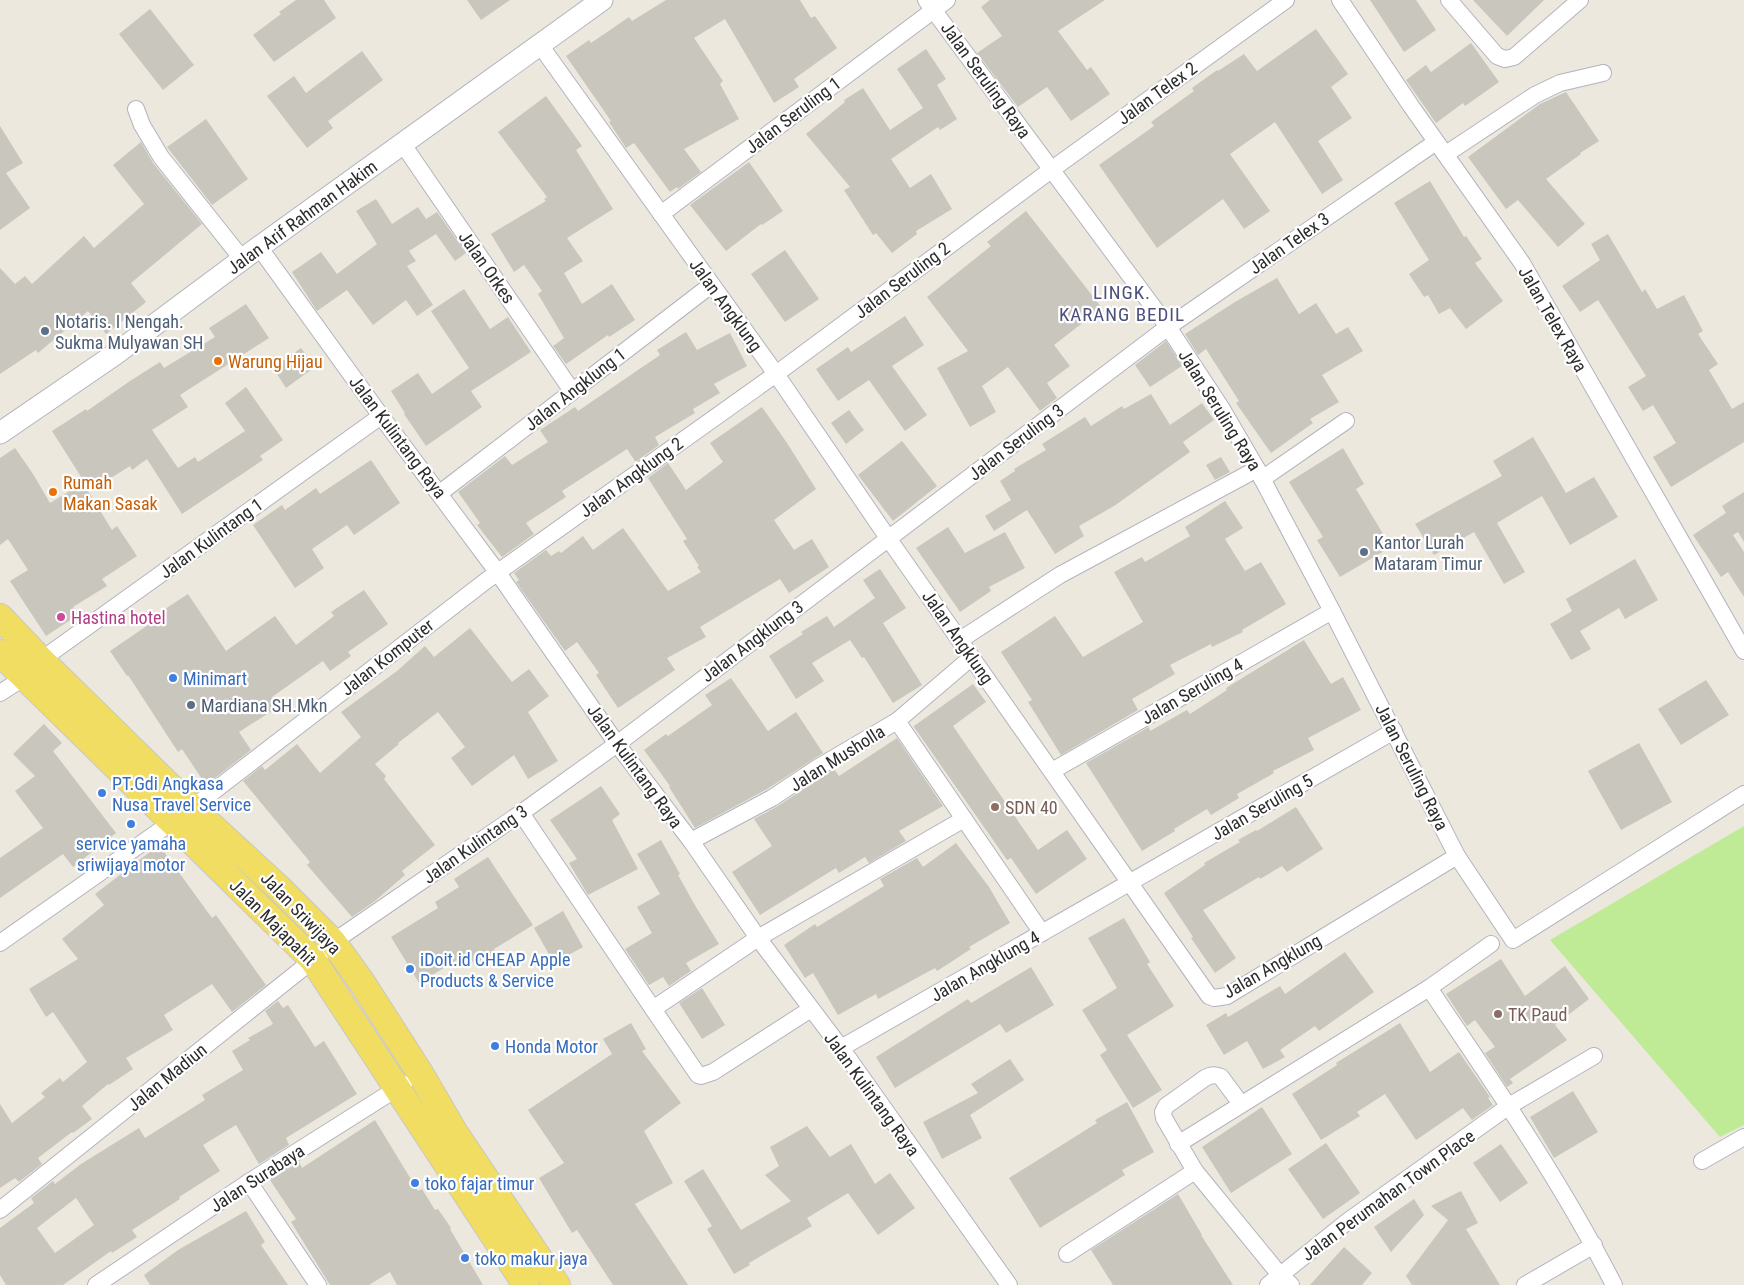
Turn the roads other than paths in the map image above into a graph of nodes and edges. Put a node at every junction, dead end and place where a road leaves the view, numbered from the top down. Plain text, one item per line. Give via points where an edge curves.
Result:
1 (602, 0) edge
2 (1286, 0) edge
3 (1340, 0) edge
4 (1449, 0) edge
5 (1580, 0) edge
6 (933, 6) edge
7 (540, 45) junction
8 (1603, 73) dead end
9 (136, 109) dead end
10 (402, 143) junction
11 (1441, 148) junction
12 (1051, 170) junction
13 (1028, 187) joint
14 (661, 214) junction
15 (251, 254) junction
16 (711, 285) junction
17 (1168, 327) junction
18 (1143, 346) joint
19 (776, 374) junction
20 (572, 391) junction
21 (381, 416) junction
22 (1346, 421) dead end
23 (0, 433) edge
24 (1260, 474) junction
25 (440, 493) junction
26 (888, 538) junction
27 (492, 577) junction
28 (1332, 611) junction
29 (0, 617) edge
30 (960, 640) junction
31 (1744, 651) edge
32 (0, 653) edge
33 (972, 657) junction
34 (33, 668) junction
35 (0, 692) edge
36 (897, 721) junction
37 (1394, 731) junction
38 (616, 744) junction
39 (1052, 771) junction
40 (1744, 794) edge
41 (520, 813) junction
42 (182, 815) junction
43 (964, 819) junction
44 (691, 841) junction
45 (1457, 856) junction
46 (1130, 883) junction
47 (1042, 934) junction
48 (758, 938) junction
49 (333, 942) junction
50 (0, 943) edge
51 (1491, 944) dead end
52 (313, 960) junction
53 (1428, 988) junction
54 (653, 1009) junction
55 (811, 1009) junction
56 (841, 1048) junction
57 (1594, 1056) dead end
58 (420, 1073) junction
59 (398, 1088) junction
60 (1241, 1104) junction
61 (1509, 1106) junction
62 (1744, 1137) edge
63 (1178, 1144) junction
64 (1702, 1162) dead end
65 (1194, 1171) junction
66 (249, 1182) junction
67 (0, 1210) edge
68 (1594, 1245) junction
69 (1067, 1254) dead end
70 (1279, 1282) edge
71 (96, 1285) edge
72 (318, 1285) edge
73 (526, 1285) edge
74 (557, 1285) edge
75 (1009, 1285) edge
76 (1525, 1285) edge
77 (1614, 1285) edge

1 - 7 street, Jalan Arif Rahman Hakim
2 - 12 street, Jalan Telex 2
3 - 11 street, Jalan Telex Raya
4 - 5 street via 1497,56 1505,59 1514,57
6 - 12 street, Jalan Seruling Raya
6 - 14 street, Jalan Seruling 1
7 - 10 street, Jalan Arif Rahman Hakim
7 - 14 street, Jalan Angklung
8 - 11 street, Jalan Telex 3 via 1560,83
9 - 15 street, Jalan Kulintang Raya via 161,158
10 - 15 street, Jalan Arif Rahman Hakim
10 - 20 street, Jalan Orkes
11 - 17 street, Jalan Telex 3
11 - 31 street, Jalan Telex Raya via 1522,263
12 - 13 street, Jalan Telex 2
12 - 17 street, Jalan Seruling Raya
13 - 19 street, Jalan Seruling 2
14 - 16 street, Jalan Angklung
15 - 21 street, Jalan Kulintang Raya
15 - 23 street, Jalan Arif Rahman Hakim via 114,355
16 - 19 street, Jalan Angklung
16 - 20 street, Jalan Angklung 1
17 - 18 street, Jalan Telex 3
17 - 24 street, Jalan Seruling Raya
18 - 26 street, Jalan Seruling 3
19 - 26 street, Jalan Angklung
19 - 27 street, Jalan Angklung 2
20 - 25 street, Jalan Angklung 1
21 - 25 street, Jalan Kulintang Raya
21 - 34 street, Jalan Kulintang 1
22 - 24 street
24 - 28 street, Jalan Seruling Raya
24 - 30 street via 1060,575
25 - 27 street, Jalan Kulintang Raya
26 - 30 street, Jalan Angklung
26 - 38 street, Jalan Angklung 3
27 - 38 street, Jalan Kulintang Raya
27 - 42 street, Jalan Komputer
28 - 37 street, Jalan Seruling Raya
28 - 39 street, Jalan Seruling 4
29 - 34 main road, Jalan Sriwijaya
30 - 33 street, Jalan Angklung
32 - 34 main road
33 - 36 street, Jalan Musholla
33 - 39 street, Jalan Angklung
34 - 35 street, Jalan Kulintang 1
34 - 42 main road, Jalan Sriwijaya
36 - 43 street
36 - 44 street, Jalan Musholla via 772,798
37 - 45 street, Jalan Seruling Raya
37 - 46 street, Jalan Seruling 5
38 - 41 street, Jalan Kulintang 3
38 - 44 street, Jalan Kulintang Raya
39 - 46 street, Jalan Angklung
40 - 45 street, Jalan Seruling Raya via 1513,940
41 - 49 street, Jalan Kulintang 3
41 - 54 street
42 - 49 main road, Jalan Sriwijaya via 279,888
42 - 50 street, Jalan Komputer
42 - 52 main road, Jalan Majapahit
43 - 47 street
43 - 48 street
44 - 48 street, Jalan Kulintang Raya
45 - 46 street, Jalan Angklung via 1221,998 1214,998 1206,992
46 - 47 street, Jalan Angklung 4
47 - 56 street, Jalan Angklung 4
48 - 54 street
48 - 55 street, Jalan Kulintang Raya
49 - 52 street, Jalan Madiun
49 - 58 main road, Jalan Sriwijaya
51 - 53 street
52 - 59 main road, Jalan Majapahit
52 - 67 street, Jalan Madiun
53 - 60 street
53 - 61 street
54 - 55 street via 701,1076 713,1072
55 - 56 street, Jalan Kulintang Raya
56 - 75 street, Jalan Kulintang Raya
57 - 61 street, Jalan Perumahan Town Place
58 - 59 street, Jalan Surabaya
58 - 74 main road, Jalan Sriwijaya via 455,1133
59 - 66 street, Jalan Surabaya
59 - 73 main road, Jalan Majapahit
60 - 63 street
60 - 63 street via 1221,1077 1205,1078 1166,1106 1163,1112
61 - 68 street
61 - 70 street, Jalan Perumahan Town Place via 1348,1221
62 - 64 street
63 - 65 street
65 - 69 street
65 - 70 street
66 - 71 street, Jalan Surabaya
66 - 72 street
68 - 76 street
68 - 77 street

